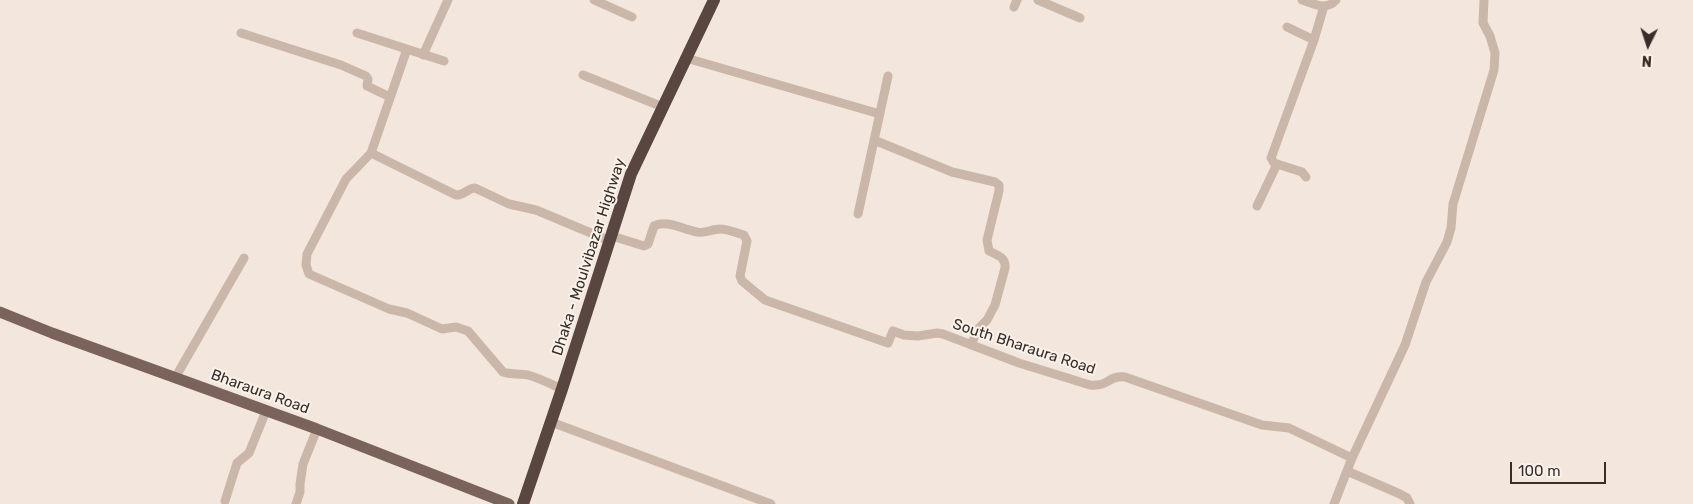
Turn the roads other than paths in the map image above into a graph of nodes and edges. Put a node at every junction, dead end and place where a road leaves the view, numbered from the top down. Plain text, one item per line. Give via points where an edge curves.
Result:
1 (448, 0) edge
2 (594, 0) edge
3 (714, 0) edge
4 (1038, 0) edge
5 (1302, 0) edge
6 (1336, 0) edge
7 (1484, 0) edge
8 (1324, 6) junction
9 (632, 17) dead end
10 (1080, 18) dead end
11 (1287, 28) dead end
12 (241, 33) dead end
13 (358, 33) dead end
14 (1314, 40) junction
15 (407, 49) junction
16 (423, 55) junction
17 (686, 58) junction
18 (444, 62) dead end
19 (583, 75) dead end
20 (888, 76) dead end
21 (390, 97) junction
22 (663, 106) junction
23 (880, 114) junction
24 (874, 140) junction
25 (371, 152) junction
26 (1277, 164) junction
27 (1306, 177) dead end
28 (1257, 206) dead end
29 (858, 214) dead end
30 (611, 238) junction
31 (244, 258) dead end
32 (0, 312) edge
33 (971, 345) junction
34 (175, 378) junction
35 (562, 389) junction
36 (266, 410) junction
37 (551, 422) junction
38 (317, 429) junction
39 (1352, 458) junction
40 (1347, 471) junction
41 (225, 501) dead end
42 (296, 504) edge
43 (510, 504) edge
44 (523, 504) edge
45 (770, 504) edge
46 (1334, 504) edge
47 (1410, 504) edge

1 - 16 street
2 - 9 street
3 - 17 highway, Dhaka - Moulvibazar Highway
4 - 10 street
5 - 8 street
6 - 8 street
7 - 39 street via 1483,23 1495,53 1494,70 1453,204 1447,242 1426,282 1404,345
8 - 14 street
11 - 14 street
12 - 21 street via 341,65 366,76 367,86
13 - 15 street
14 - 26 street via 1271,158
15 - 16 street
15 - 21 street
16 - 18 street
17 - 22 highway, Dhaka - Moulvibazar Highway
17 - 23 street
19 - 22 street
20 - 23 street
21 - 25 street
22 - 30 highway, Dhaka - Moulvibazar Highway via 631,174
23 - 24 street
24 - 29 street
24 - 33 street via 952,172 999,185 987,247 1002,258 1005,268 994,305
25 - 30 street via 456,195 475,188 509,204 536,210
25 - 35 street via 346,179 307,254 309,274 389,310 407,313 442,328 462,328 503,372 530,375
26 - 27 street via 1302,172
26 - 28 street
30 - 33 street, South Bharaura Road via 644,246 648,244 654,226 664,223 702,233 725,229 744,235 747,241 740,276 742,282 765,300 888,343 892,331 918,336 943,334
30 - 35 highway, Dhaka - Moulvibazar Highway
31 - 34 street
32 - 34 main road, Bharaura Road
33 - 39 street, South Bharaura Road via 1090,385 1104,385 1112,378 1124,378 1262,425 1289,428
34 - 36 main road, Bharaura Road
35 - 37 highway, Dhaka - Moulvibazar Highway
36 - 38 main road, Bharaura Road
36 - 41 street via 249,453 237,463
37 - 44 highway, Dhaka - Moulvibazar Highway
37 - 45 street
38 - 42 street via 303,464
38 - 43 main road, Bharaura Road
39 - 40 street
40 - 46 street
40 - 47 street via 1400,494

